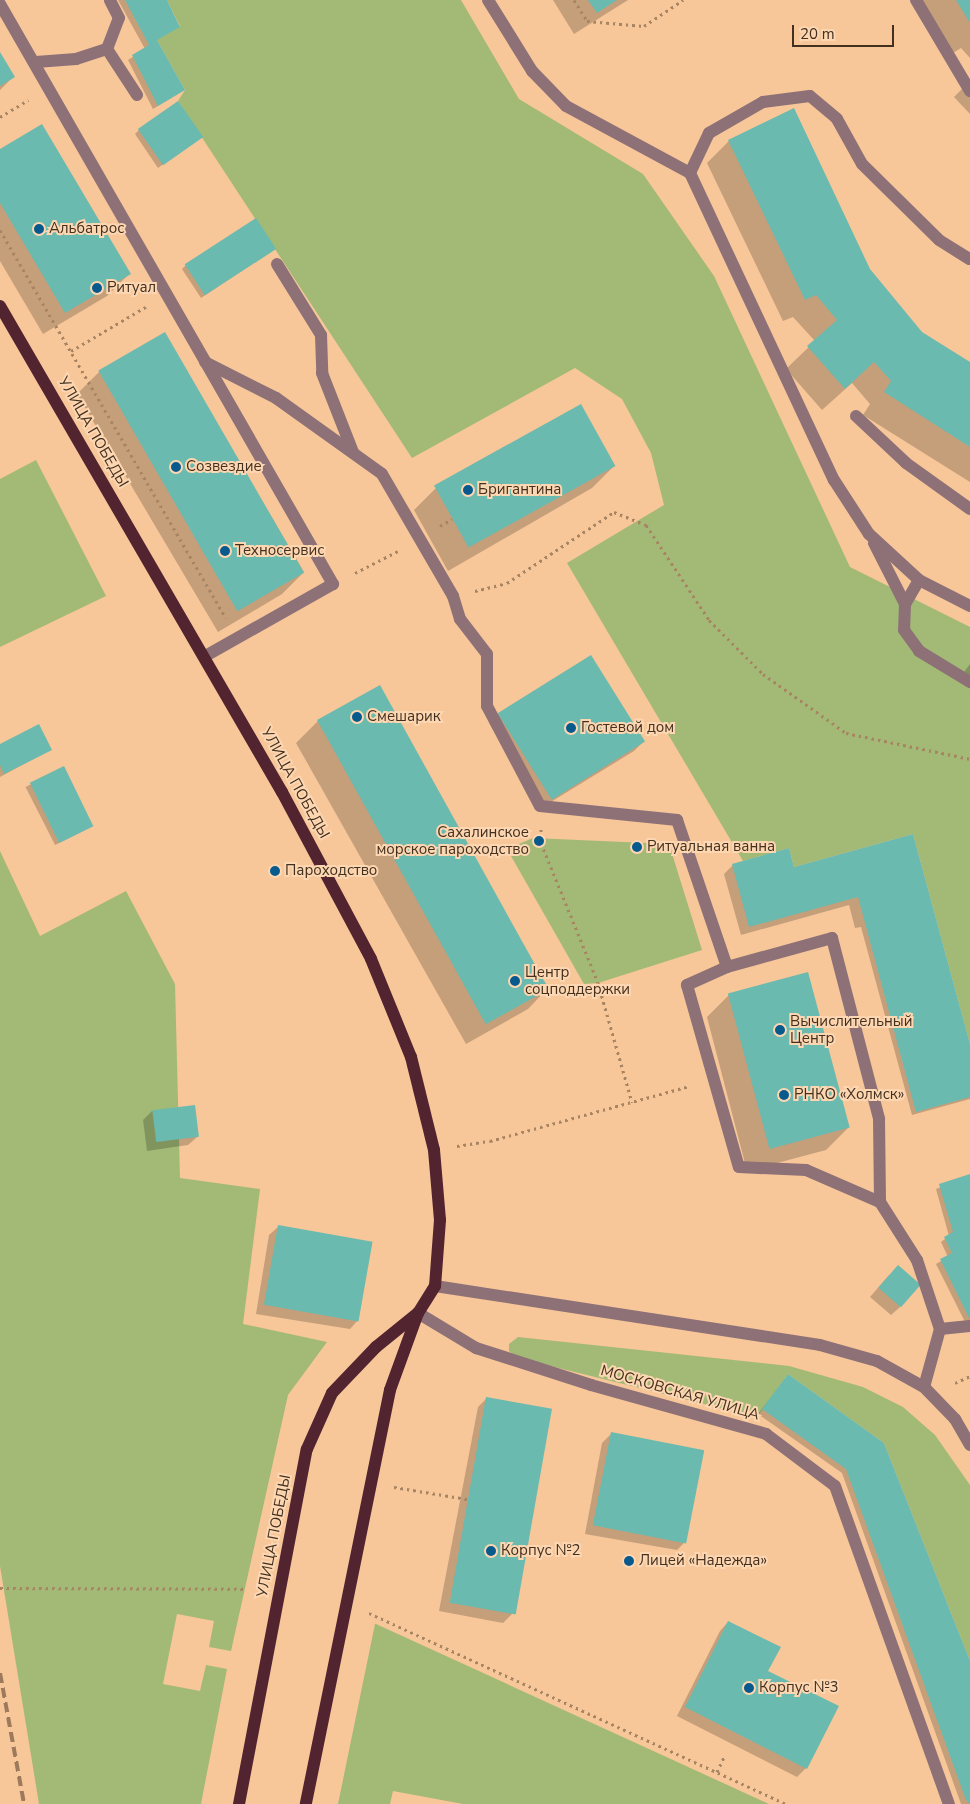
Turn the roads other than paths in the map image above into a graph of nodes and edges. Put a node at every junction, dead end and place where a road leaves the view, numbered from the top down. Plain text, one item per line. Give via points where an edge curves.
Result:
1 (110, 0) edge
2 (488, 0) edge
3 (916, 0) edge
4 (0, 4) edge
5 (107, 49) junction
6 (36, 62) junction
7 (970, 91) edge
8 (137, 95) dead end
9 (690, 173) junction
10 (970, 259) edge
11 (277, 264) dead end
12 (0, 306) edge
13 (205, 362) junction
14 (856, 416) dead end
15 (353, 452) junction
16 (970, 510) edge
17 (869, 534) junction
18 (919, 580) junction
19 (905, 604) junction
20 (970, 606) edge
21 (205, 656) junction
22 (970, 682) edge
23 (727, 967) junction
24 (880, 1202) junction
25 (435, 1286) junction
26 (418, 1313) junction
27 (970, 1326) edge
28 (940, 1329) junction
29 (924, 1387) junction
30 (970, 1445) edge
31 (239, 1804) edge
32 (306, 1804) edge
33 (949, 1804) edge

1 - 5 street via 119,18
2 - 9 street via 532,71 566,106
3 - 7 street
4 - 6 street
5 - 6 street via 76,59
5 - 8 street
6 - 13 street
9 - 10 street via 709,133 763,102 810,96 837,119 862,164 940,240
9 - 17 street via 834,480
11 - 15 street via 322,335 322,373
12 - 21 main road, УЛИЦА ПОБЕДЫ
13 - 15 street via 276,398
13 - 21 street via 333,584
14 - 16 street via 906,464
15 - 23 street via 382,474 454,596 460,619 487,654 487,706 540,806 677,820
17 - 18 street
17 - 19 street
18 - 19 street
18 - 20 street
19 - 22 street via 904,630 919,651
21 - 25 main road, УЛИЦА ПОБЕДЫ via 371,959 411,1057 434,1150 440,1220
23 - 24 street via 832,938 879,1119
23 - 24 street via 687,985 739,1167 806,1170
24 - 28 street via 916,1260
25 - 26 main road, УЛИЦА ПОБЕДЫ
25 - 29 street via 820,1345 877,1361
26 - 31 main road, УЛИЦА ПОБЕДЫ via 376,1347 332,1393 307,1449
26 - 32 main road, УЛИЦА ПОБЕДЫ via 390,1390
26 - 33 street, МОСКОВСКАЯ УЛИЦА via 476,1348 591,1385 766,1434 834,1486
27 - 28 street
28 - 29 street
29 - 30 street via 955,1419

